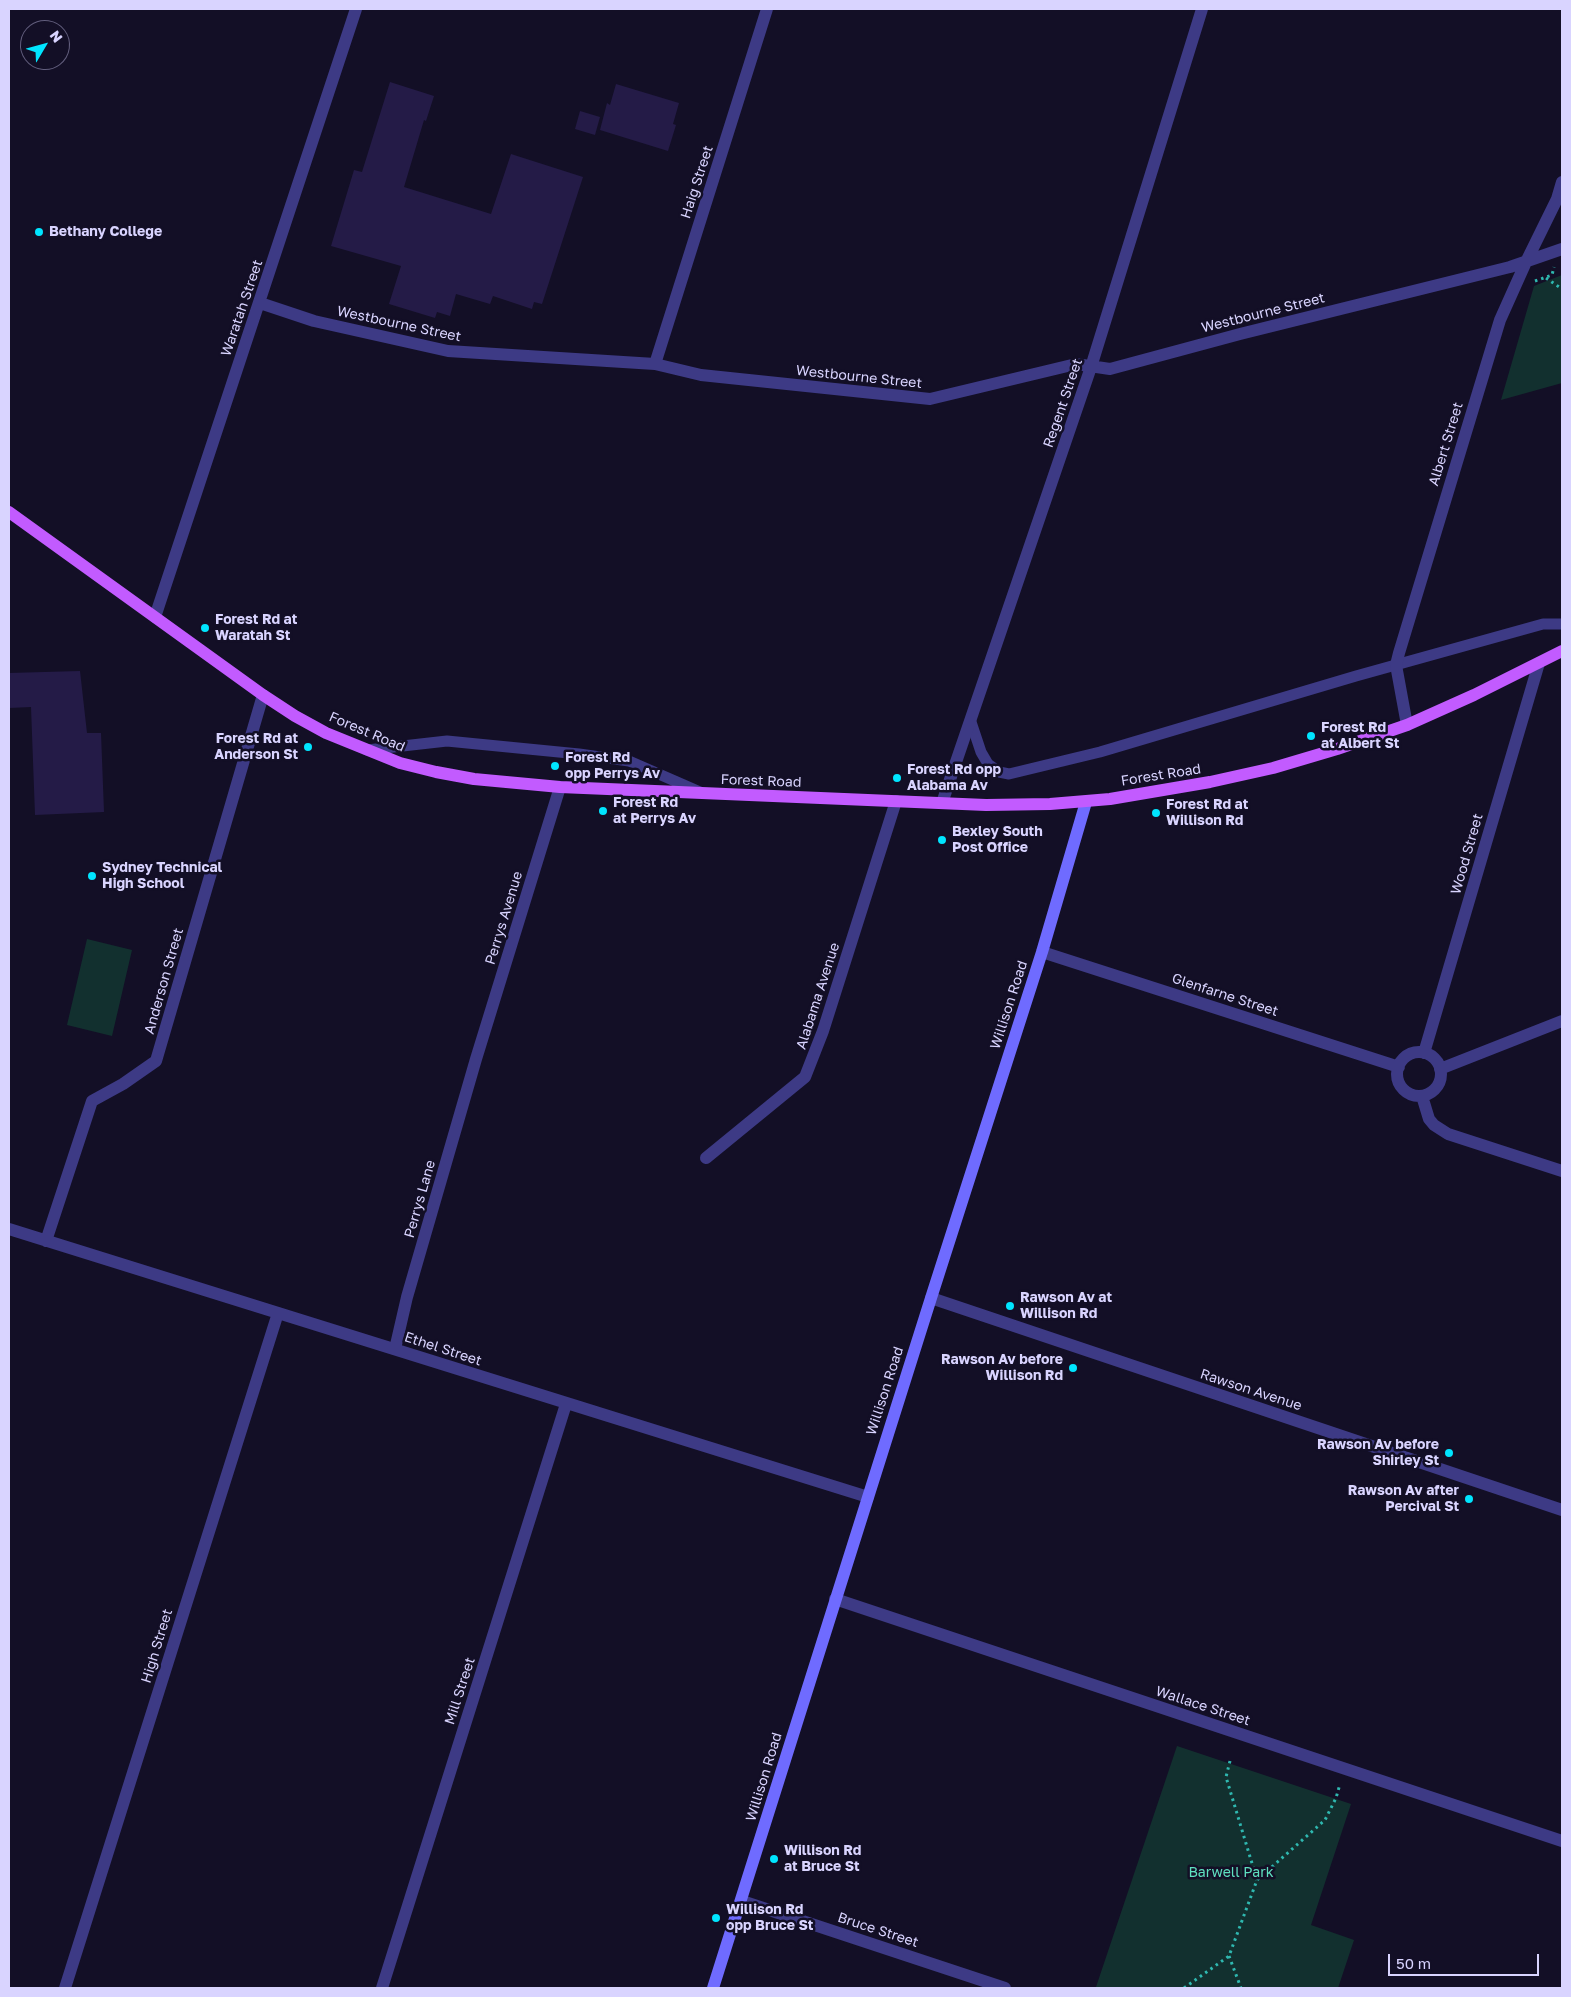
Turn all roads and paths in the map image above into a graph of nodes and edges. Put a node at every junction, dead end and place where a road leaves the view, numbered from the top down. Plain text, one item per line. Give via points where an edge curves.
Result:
1 (356, 9) edge
2 (767, 9) edge
3 (1202, 9) edge
4 (1562, 182) edge
5 (1562, 249) edge
6 (1526, 262) junction
7 (1546, 277) dead end
8 (1562, 289) edge
9 (260, 304) junction
10 (654, 364) junction
11 (1091, 367) junction
12 (9, 512) edge
13 (155, 617) junction
14 (1562, 624) edge
15 (1562, 651) edge
16 (1539, 663) junction
17 (1396, 665) junction
18 (263, 695) junction
19 (971, 722) junction
20 (1407, 725) junction
21 (365, 750) junction
22 (560, 787) junction
23 (703, 794) junction
24 (896, 801) junction
25 (1086, 802) junction
26 (942, 803) junction
27 (1042, 952) junction
28 (1562, 1020) edge
29 (1424, 1053) junction
30 (476, 1059) joint
31 (1399, 1067) junction
32 (1440, 1069) junction
33 (1422, 1096) junction
34 (706, 1158) dead end
35 (1562, 1171) edge
36 (9, 1229) edge
37 (46, 1242) junction
38 (930, 1298) junction
39 (278, 1313) junction
40 (395, 1349) junction
41 (566, 1404) junction
42 (868, 1496) junction
43 (1562, 1510) edge
44 (835, 1599) junction
45 (1230, 1761) dead end
46 (1336, 1798) dead end
47 (1562, 1841) edge
48 (1257, 1880) junction
49 (742, 1901) junction
50 (1230, 1956) junction
51 (66, 1988) edge
52 (382, 1988) edge
53 (713, 1988) edge
54 (1005, 1988) edge
55 (1184, 1988) edge
56 (1241, 1988) edge

1 - 9 street, Waratah Street
2 - 10 street, Haig Street
3 - 11 street, Regent Street
4 - 6 street, Albert Street
5 - 6 street, Westbourne Street
6 - 11 street, Westbourne Street via 1110,370
6 - 17 street, Albert Street via 1500,320
7 - 8 path
9 - 10 street, Westbourne Street via 314,321 448,351
9 - 13 street, Waratah Street
10 - 11 street, Westbourne Street via 701,375 930,399 1076,364
11 - 19 street, Regent Street
12 - 13 main road, Forest Road
13 - 18 main road, Forest Road
14 - 17 lane via 1543,624
15 - 16 main road, Forest Road
16 - 20 main road, Forest Road
16 - 29 street, Wood Street
17 - 19 lane via 1098,753 1009,774 988,764
17 - 20 street, Albert Street
18 - 21 main road, Forest Road via 326,733
18 - 37 street, Anderson Street via 156,1061 92,1102
19 - 26 street, Regent Street
20 - 25 main road, Forest Road via 1274,768 1164,791
21 - 22 main road, Forest Road via 436,772
21 - 23 lane via 447,741 579,754 629,761
22 - 23 main road, Forest Road
22 - 30 street, Perrys Avenue
23 - 24 main road, Forest Road
24 - 26 main road, Forest Road
24 - 34 street, Alabama Avenue via 806,1077
25 - 26 main road, Forest Road
25 - 27 main road, Willison Road
27 - 31 street, Glenfarne Street
27 - 38 main road, Willison Road
28 - 32 street
29 - 31 street via 1409,1055
29 - 32 street via 1431,1056
30 - 40 street, Perrys Lane
31 - 33 street via 1398,1081 1402,1088 1407,1093
32 - 33 street via 1439,1084 1435,1090
33 - 35 street via 1429,1119 1448,1134
36 - 37 street, Ethel Street
37 - 39 street, Ethel Street
38 - 42 main road, Willison Road
38 - 43 street, Rawson Avenue
39 - 40 street, Ethel Street
39 - 51 street, High Street
40 - 41 street, Ethel Street
41 - 42 street, Ethel Street
41 - 52 street, Mill Street
42 - 44 main road, Willison Road
44 - 47 street, Wallace Street
44 - 49 main road, Willison Road
45 - 48 path via 1226,1777
46 - 48 path via 1326,1820
48 - 50 path
49 - 53 main road, Willison Road
49 - 54 street, Bruce Street
50 - 55 path
50 - 56 path

